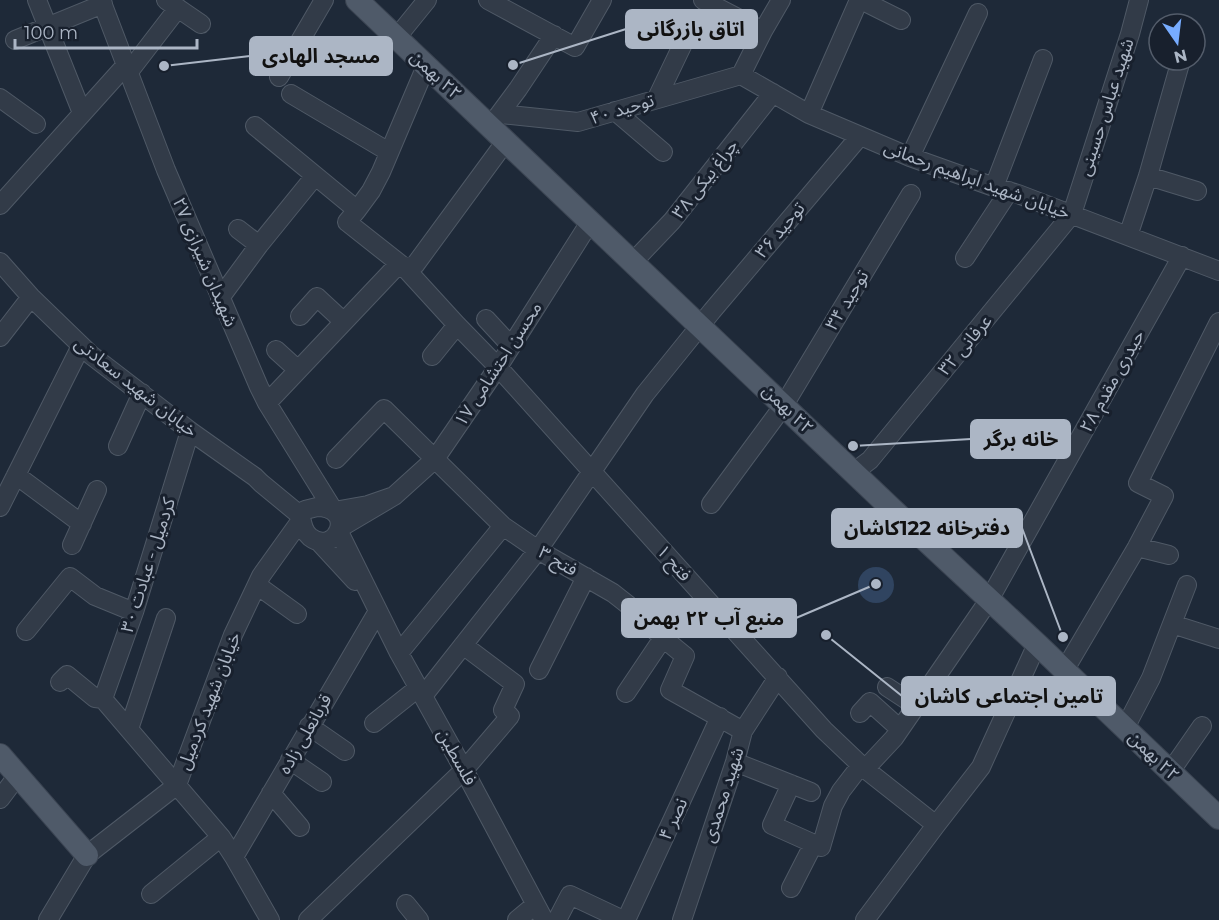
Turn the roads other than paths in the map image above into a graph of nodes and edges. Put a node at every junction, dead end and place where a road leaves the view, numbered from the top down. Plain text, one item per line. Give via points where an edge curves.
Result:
1 (37, 0) edge
2 (324, 0) edge
3 (357, 0) edge
4 (427, 0) edge
5 (488, 0) edge
6 (602, 0) edge
7 (703, 0) edge
8 (781, 0) edge
9 (860, 0) edge
10 (1139, 0) edge
11 (102, 2) edge
12 (172, 4) edge
13 (978, 13) dead end
14 (901, 20) dead end
15 (201, 24) dead end
16 (48, 27) junction
17 (691, 27) dead end
18 (763, 31) junction
19 (554, 35) junction
20 (397, 37) junction
21 (15, 40) dead end
22 (1043, 59) dead end
23 (426, 66) junction
24 (127, 70) junction
25 (1178, 72) edge
26 (741, 75) junction
27 (279, 77) dead end
28 (773, 93) junction
29 (291, 94) dead end
30 (657, 98) junction
31 (0, 99) edge
32 (615, 111) junction
33 (82, 113) junction
34 (809, 114) junction
35 (36, 124) dead end
36 (255, 126) dead end
37 (499, 127) junction
38 (860, 136) junction
39 (389, 152) junction
40 (663, 152) dead end
41 (910, 157) junction
42 (315, 176) junction
43 (1148, 176) junction
44 (7, 186) edge
45 (1001, 189) junction
46 (1197, 191) dead end
47 (911, 194) dead end
48 (0, 205) edge
49 (357, 210) junction
50 (1072, 214) junction
51 (590, 222) junction
52 (238, 229) dead end
53 (1128, 236) junction
54 (259, 245) junction
55 (1182, 256) junction
56 (965, 258) dead end
57 (0, 262) edge
58 (633, 262) junction
59 (404, 267) junction
60 (1219, 271) edge
61 (31, 297) junction
62 (220, 298) junction
63 (300, 316) dead end
64 (486, 319) dead end
65 (344, 322) junction
66 (1219, 322) edge
67 (700, 325) junction
68 (457, 326) junction
69 (0, 337) edge
70 (81, 346) junction
71 (511, 346) junction
72 (276, 350) dead end
73 (432, 356) dead end
74 (498, 367) junction
75 (298, 370) junction
76 (142, 393) junction
77 (267, 403) junction
78 (784, 405) junction
79 (190, 431) junction
80 (118, 446) dead end
81 (336, 459) dead end
82 (435, 459) junction
83 (591, 472) junction
84 (854, 472) junction
85 (16, 476) junction
86 (97, 490) dead end
87 (711, 504) dead end
88 (0, 507) edge
89 (304, 515) junction
90 (82, 524) junction
91 (337, 524) junction
92 (502, 526) junction
93 (316, 541) junction
94 (72, 545) dead end
95 (1137, 547) junction
96 (538, 550) junction
97 (1169, 555) dead end
98 (586, 577) junction
99 (259, 581) junction
100 (1187, 585) dead end
101 (989, 600) junction
102 (373, 603) junction
103 (134, 612) junction
104 (297, 614) dead end
105 (166, 618) dead end
106 (1172, 624) junction
107 (26, 631) dead end
108 (663, 638) junction
109 (1219, 639) edge
110 (1037, 644) junction
111 (463, 645) junction
112 (399, 653) junction
113 (539, 670) dead end
114 (1064, 671) junction
115 (778, 677) junction
116 (63, 679) dead end
117 (887, 687) dead end
118 (421, 692) junction
119 (626, 693) dead end
120 (103, 699) junction
121 (916, 706) junction
122 (860, 713) dead end
123 (720, 717) junction
124 (374, 723) dead end
125 (309, 726) junction
126 (1202, 726) dead end
127 (1125, 728) junction
128 (129, 729) junction
129 (900, 729) junction
130 (743, 731) junction
131 (345, 751) dead end
132 (0, 755) edge
133 (290, 760) junction
134 (735, 762) junction
135 (863, 767) junction
136 (464, 770) junction
137 (1170, 772) junction
138 (18, 775) junction
139 (322, 782) dead end
140 (791, 784) junction
141 (177, 785) junction
142 (811, 792) dead end
143 (271, 793) junction
144 (0, 799) edge
145 (1219, 818) edge
146 (936, 825) junction
147 (300, 827) dead end
148 (221, 837) junction
149 (814, 843) junction
150 (87, 855) junction
151 (234, 857) junction
152 (791, 888) dead end
153 (151, 894) dead end
154 (406, 904) dead end
155 (540, 913) edge
156 (57, 916) edge
157 (264, 917) edge
158 (308, 920) edge
159 (419, 920) edge
160 (517, 920) edge
161 (557, 920) edge
162 (625, 920) edge
163 (682, 920) edge
164 (866, 920) edge

1 - 16 street
2 - 27 street
3 - 20 main road, ٢٢ بهمن
4 - 20 street
5 - 19 street
6 - 19 street via 575,47
7 - 18 street
8 - 18 street
9 - 14 street
9 - 34 street
10 - 50 street, شهید عباس حسینی
11 - 16 street
11 - 24 street, شهیدان شیرازی ۲۷
12 - 15 street
12 - 24 street
13 - 41 street
16 - 21 street
16 - 33 street
17 - 30 street
18 - 26 street
19 - 37 street via 518,89
20 - 23 main road, ٢٢ بهمن
22 - 45 street
23 - 37 main road, ٢٢ بهمن
23 - 39 street
24 - 33 street
24 - 62 street, شهیدان شیرازی ۲۷
25 - 43 street
26 - 28 street, خیابان شهید ابراهیم رحمانی
26 - 30 street, توحید ۴۰
28 - 34 street, خیابان شهید ابراهیم رحمانی
28 - 58 street, چراغ بیکی ۳۸ via 672,221
29 - 39 street
30 - 32 street, توحید ۴۰
31 - 35 street
32 - 37 street, توحید ۴۰ via 578,122
32 - 40 street
33 - 44 street
34 - 38 street, خیابان شهید ابراهیم رحمانی
36 - 42 street
37 - 51 main road, ٢٢ بهمن
37 - 59 street via 415,265
38 - 41 street, خیابان شهید ابراهیم رحمانی
38 - 67 street, توحید ۳۶
39 - 49 street via 371,191
41 - 45 street, خیابان شهید ابراهیم رحمانی
42 - 49 street
42 - 54 street
43 - 46 street
43 - 53 street
44 - 48 street
45 - 50 street, خیابان شهید ابراهیم رحمانی
45 - 56 street
47 - 78 street, توحید ۳۴
49 - 59 street, فتح ۱ via 347,222
50 - 53 street, خیابان شهید ابراهیم رحمانی
50 - 84 street, عرفانی ۳۲ via 870,460
51 - 58 main road, ٢٢ بهمن
51 - 71 street, محسن احتشامی ۱۷
52 - 54 street
53 - 55 street, خیابان شهید ابراهیم رحمانی
54 - 62 street
55 - 60 street, خیابان شهید ابراهیم رحمانی
55 - 101 street, حیدری مقدم ۲۸
57 - 61 street, خیابان شهید سعادتی
58 - 67 main road, ٢٢ بهمن
59 - 65 street via 394,269
59 - 68 street, فتح ۱
61 - 69 street
61 - 70 street, خیابان شهید سعادتی
62 - 77 street, شهیدان شیرازی ۲۷
63 - 65 street via 317,297
64 - 71 street
65 - 75 street
66 - 95 street via 1138,483 1164,496
67 - 78 main road, ٢٢ بهمن
67 - 83 street, توحید ۳۶ via 645,394
68 - 73 street
68 - 74 street, فتح ۱
70 - 76 street, خیابان شهید سعادتی
70 - 85 street
71 - 74 street, محسن احتشامی ۱۷
72 - 75 street
74 - 82 street, محسن احتشامی ۱۷
74 - 83 street, فتح ۱
75 - 77 street
76 - 79 street, خیابان شهید سعادتی
76 - 80 street
77 - 91 street, شهیدان شیرازی ۲۷
78 - 84 main road, ٢٢ بهمن
78 - 87 street, توحید ۳۴
79 - 89 street, خیابان شهید سعادتی via 255,477 282,487
79 - 103 street, کردمیل - عبادت ۳۰
81 - 82 street, فتح ۳ via 384,409
82 - 91 street, محسن احتشامی ۱۷ via 394,496 357,508
82 - 92 street, فتح ۳
83 - 96 street, توحید ۳۶
83 - 115 street, فتح ۱
84 - 101 main road, ٢٢ بهمن
85 - 88 street
85 - 90 street
86 - 90 street
89 - 91 street via 323,507
89 - 93 street via 304,531
89 - 99 street
90 - 94 street
91 - 93 street via 331,540
91 - 102 street, شهیدان شیرازی ۲۷
92 - 96 street, فتح ۳
92 - 112 street
93 - 99 street via 298,545 285,554
93 - 102 street
95 - 97 street
95 - 114 street
96 - 98 street, فتح ۳
96 - 111 street, توحید ۳۶
98 - 108 street, فتح ۳ via 613,592
98 - 113 street
99 - 104 street
99 - 141 street, خیابان شهید کردمیل via 233,634
100 - 106 street
101 - 110 main road, ٢٢ بهمن
101 - 121 street, حیدری مقدم ۲۸
102 - 112 street, فلسطین
102 - 125 street, قربانعلی زاده
103 - 107 street via 95,596 70,578
103 - 120 street, کردمیل - عبادت ۳۰
105 - 128 street
106 - 109 street
106 - 127 street
108 - 119 street
108 - 123 street, فتح ۳ via 685,656 670,690
110 - 114 main road, ٢٢ بهمن
110 - 146 street via 981,767
111 - 118 street, توحید ۳۶
111 - 136 street via 515,684 503,710 510,716
112 - 118 street, فلسطین
114 - 127 main road, ٢٢ بهمن
115 - 130 street, شهید محمدی
115 - 135 street, فتح ۱
116 - 120 street
117 - 121 street
118 - 124 street, توحید ۳۶
118 - 136 street, فلسطین
120 - 128 street
121 - 129 street, حیدری مقدم ۲۸
122 - 129 street via 870,702
123 - 130 street
123 - 162 street, نصر ۴
125 - 131 street
125 - 133 street, قربانعلی زاده
126 - 137 street
127 - 137 main road, ٢٢ بهمن
128 - 141 street
129 - 135 street, حیدری مقدم ۲۸
130 - 134 street, شهید محمدی
132 - 138 main road
133 - 139 street
133 - 143 street, قربانعلی زاده
134 - 140 street
134 - 163 street, شهید محمدی
135 - 146 street, فتح ۱
135 - 149 street, حیدری مقدم ۲۸ via 833,806 821,847
136 - 155 street, فلسطین
136 - 158 street
137 - 145 main road, ٢٢ بهمن
138 - 144 street
138 - 150 main road
140 - 142 street
140 - 149 street via 772,825
141 - 148 street
141 - 150 street, خیابان شهید کردمیل
143 - 147 street
143 - 151 street, قربانعلی زاده
146 - 164 street
148 - 151 street
148 - 153 street
149 - 152 street
150 - 156 street, خیابان شهید کردمیل
151 - 157 street
154 - 159 street
155 - 160 street
161 - 162 street, نصر ۴ via 570,895

